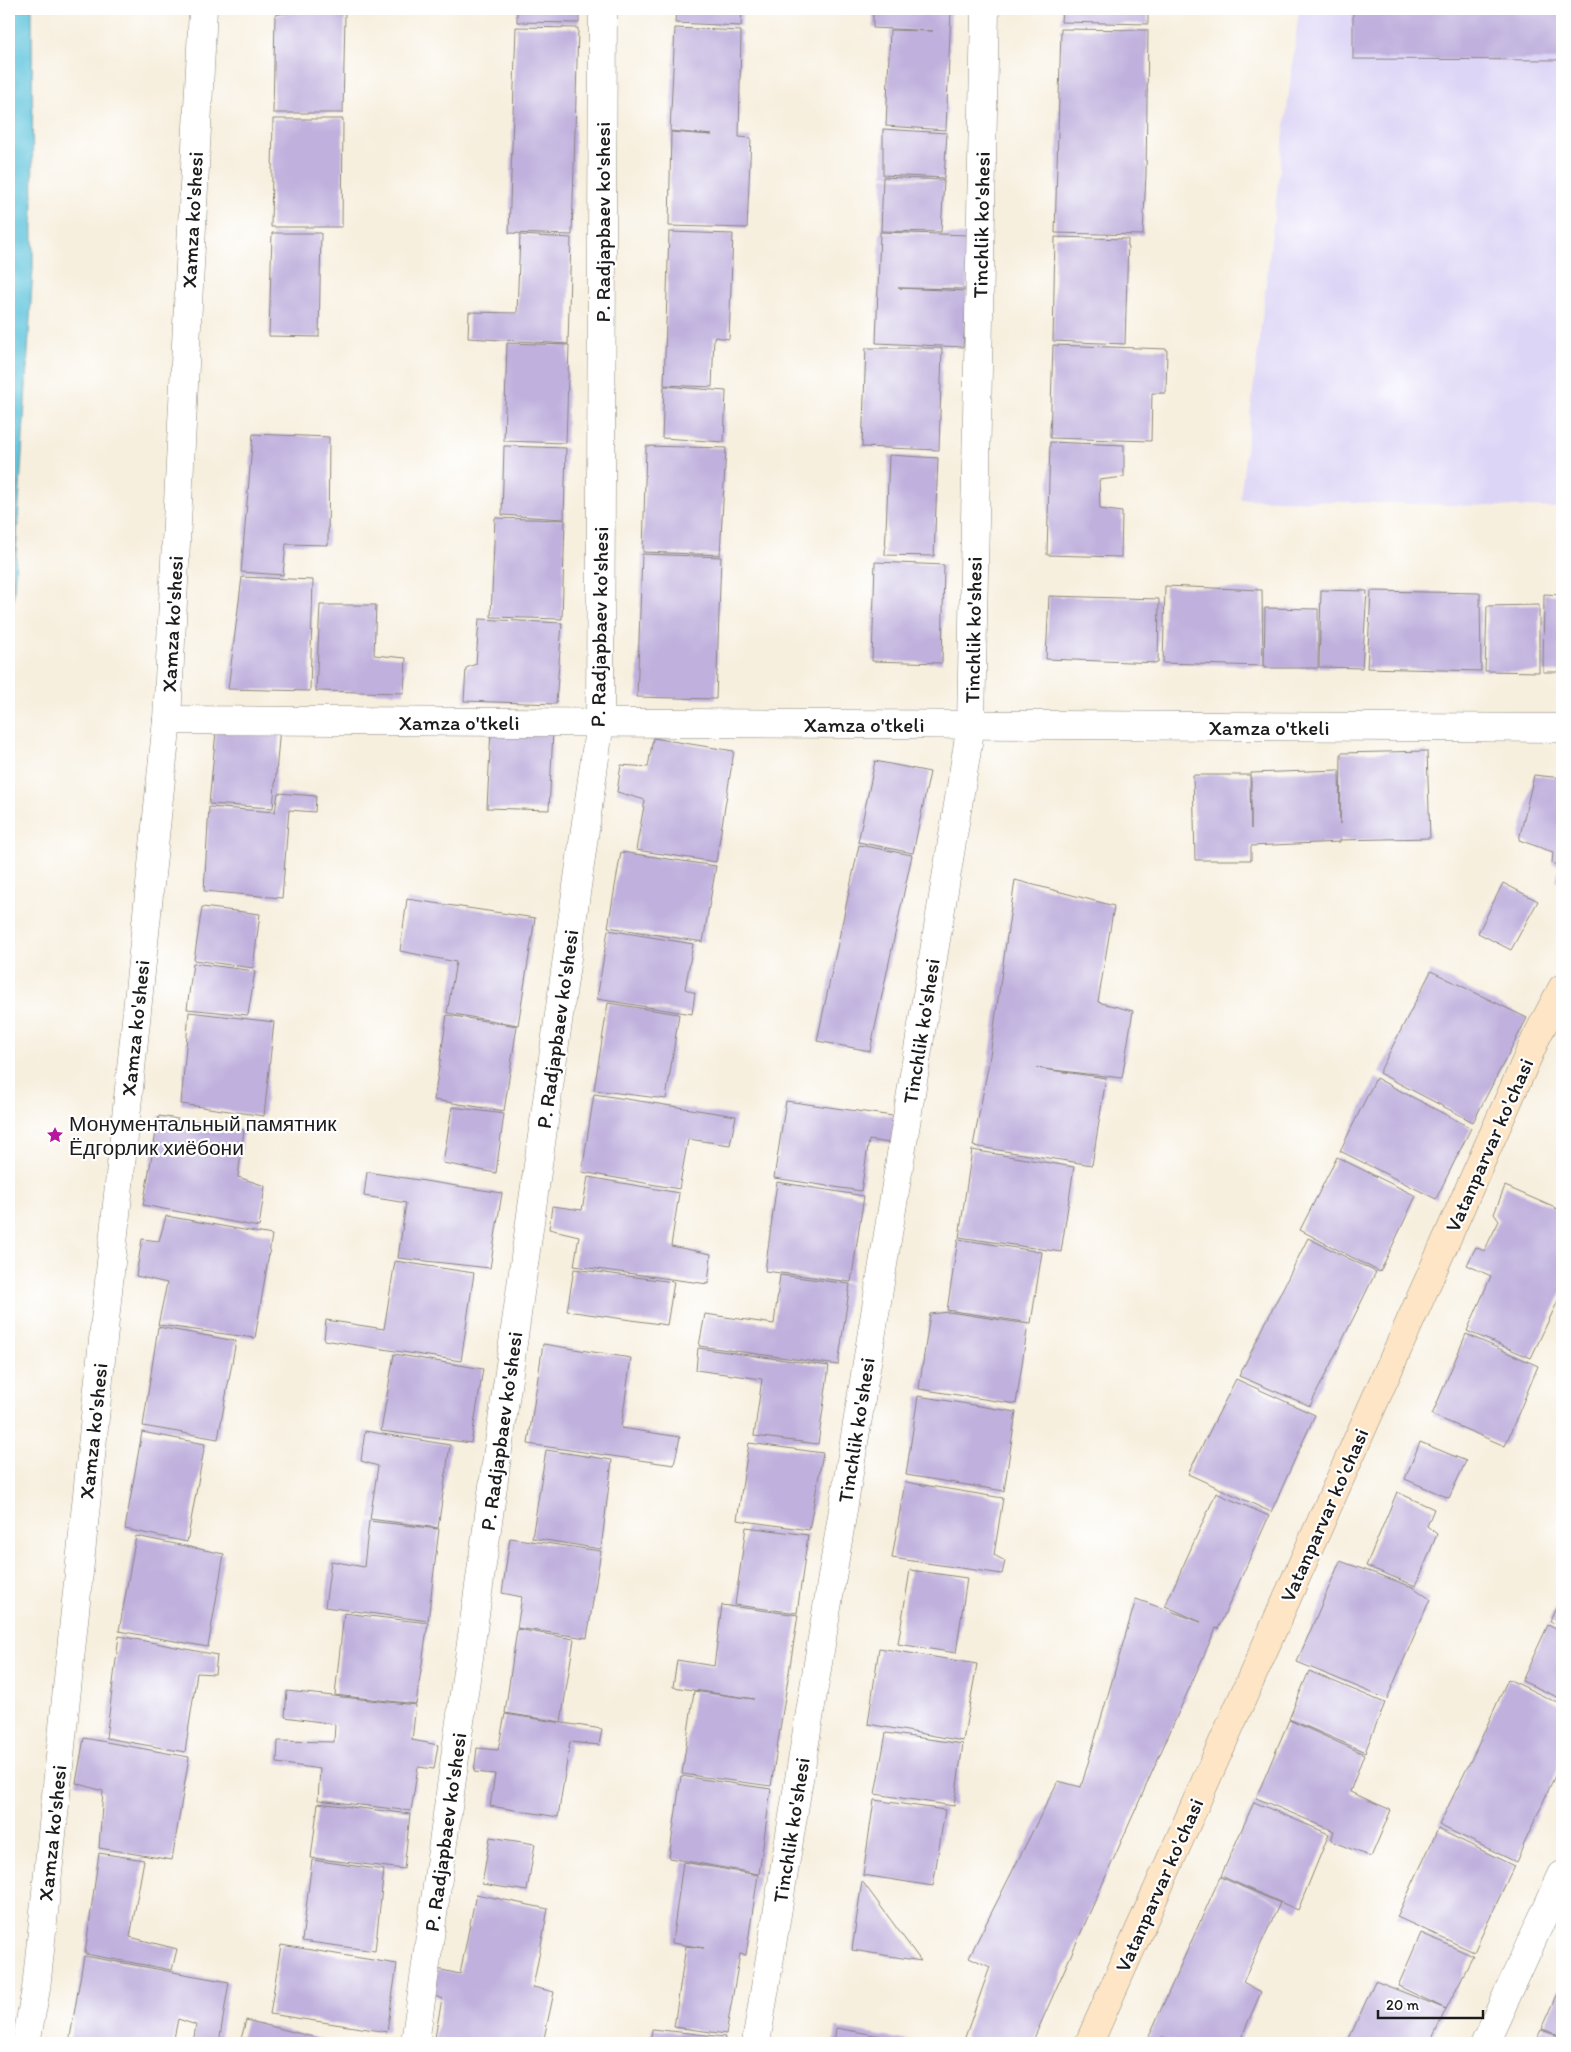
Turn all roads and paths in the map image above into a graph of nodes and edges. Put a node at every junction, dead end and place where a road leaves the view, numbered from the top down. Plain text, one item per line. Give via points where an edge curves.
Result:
1 (203, 9) edge
2 (603, 9) edge
3 (985, 9) edge
4 (167, 720) junction
5 (600, 722) junction
6 (971, 725) junction
7 (1562, 728) edge
8 (1562, 988) edge
9 (1562, 1875) edge
10 (26, 2043) edge
11 (415, 2043) edge
12 (756, 2043) edge
13 (1089, 2043) edge
14 (1485, 2043) edge

1 - 4 street, Xamza ko'shesi
2 - 5 street, P. Radjapbaev ko'shesi
3 - 6 street, Tinchlik ko'shesi
4 - 5 street, Xamza o'tkeli
4 - 10 street, Xamza ko'shesi via 36,1989
5 - 6 street, Xamza o'tkeli
5 - 11 street, P. Radjapbaev ko'shesi
6 - 7 street, Xamza o'tkeli
6 - 12 street, Tinchlik ko'shesi
8 - 13 street, Vatanparvar ko'chasi via 1537,1036
9 - 14 street

